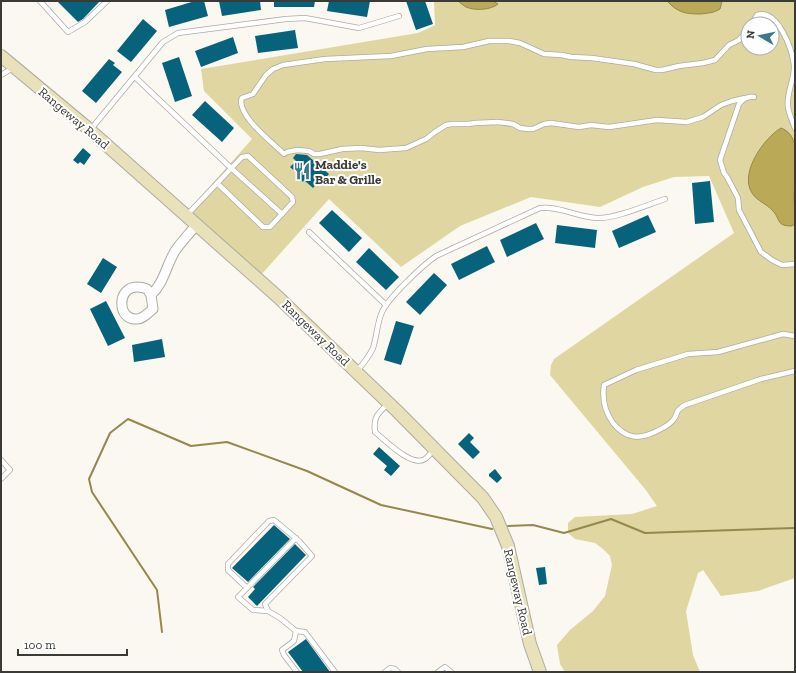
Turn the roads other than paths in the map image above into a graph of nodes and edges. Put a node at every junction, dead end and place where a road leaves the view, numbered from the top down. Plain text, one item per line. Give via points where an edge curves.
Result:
1 (40, 1) edge
2 (107, 1) edge
3 (399, 16) dead end
4 (756, 16) edge
5 (767, 16) edge
6 (780, 26) edge
7 (740, 40) edge
8 (2, 58) edge
9 (14, 67) junction
10 (1, 75) edge
11 (135, 77) junction
12 (754, 97) dead end
13 (745, 98) junction
14 (795, 128) edge
15 (90, 130) junction
16 (231, 168) junction
17 (216, 183) junction
18 (665, 199) dead end
19 (282, 214) junction
20 (187, 215) junction
21 (197, 224) junction
22 (309, 232) dead end
23 (795, 264) edge
24 (152, 295) dead end
25 (386, 305) junction
26 (795, 336) edge
27 (795, 372) edge
28 (356, 373) junction
29 (389, 403) junction
30 (434, 448) junction
31 (1, 460) edge
32 (1, 479) edge
33 (296, 538) junction
34 (247, 588) junction
35 (268, 611) junction
36 (296, 631) junction
37 (297, 672) edge
38 (334, 672) edge
39 (385, 672) edge
40 (398, 672) edge
41 (438, 672) edge
42 (451, 672) edge
43 (540, 672) edge

1 - 2 lane via 68,32 85,22
3 - 11 lane via 358,28 305,18 286,18 178,33 163,42
4 - 5 lane
6 - 14 lane via 794,64 788,107
7 - 13 lane via 729,45 715,60 662,70 592,58 544,54 509,41 489,41 391,56 324,59 273,68 254,94 242,98 241,104 249,119 284,154 297,150 314,154 342,149 406,148 426,139 446,125 475,122 498,122 533,129 551,123 578,127 609,127 657,120 688,122 703,117 722,105
8 - 9 street, Rangeway Road
9 - 10 lane
9 - 15 street, Rangeway Road
11 - 15 lane
11 - 16 lane
12 - 13 lane
13 - 23 lane via 739,104 720,160 738,198 739,210 761,252 782,265
15 - 20 street, Rangeway Road
16 - 17 lane
16 - 19 lane
16 - 19 lane via 242,156 248,156 292,197 293,202
17 - 19 lane via 263,227 270,227
17 - 20 lane
18 - 25 lane via 601,218 552,208 534,210 436,256 427,262
20 - 21 street, Rangeway Road
21 - 24 street via 176,250 162,281
21 - 28 street, Rangeway Road via 278,297
22 - 25 lane
25 - 28 lane via 372,348
26 - 27 lane via 783,334 718,352 688,354 636,370 604,385 603,393 610,419 617,428 632,437 644,436 666,426 674,419 677,410 685,405 761,379
28 - 29 street, Rangeway Road
29 - 30 street, Rangeway Road
29 - 30 lane via 378,412 374,422 375,432 409,459 418,462 425,460
30 - 43 street, Rangeway Road via 483,498 501,526 512,557 530,644
31 - 32 lane via 10,470
33 - 34 lane
33 - 34 lane via 274,520 269,521 228,564 228,570
33 - 35 lane via 312,556 265,604
34 - 35 lane via 238,597 253,610
35 - 36 lane
36 - 37 lane via 294,641 282,650
36 - 38 lane via 305,632
39 - 40 lane via 390,668
41 - 42 lane via 445,667

